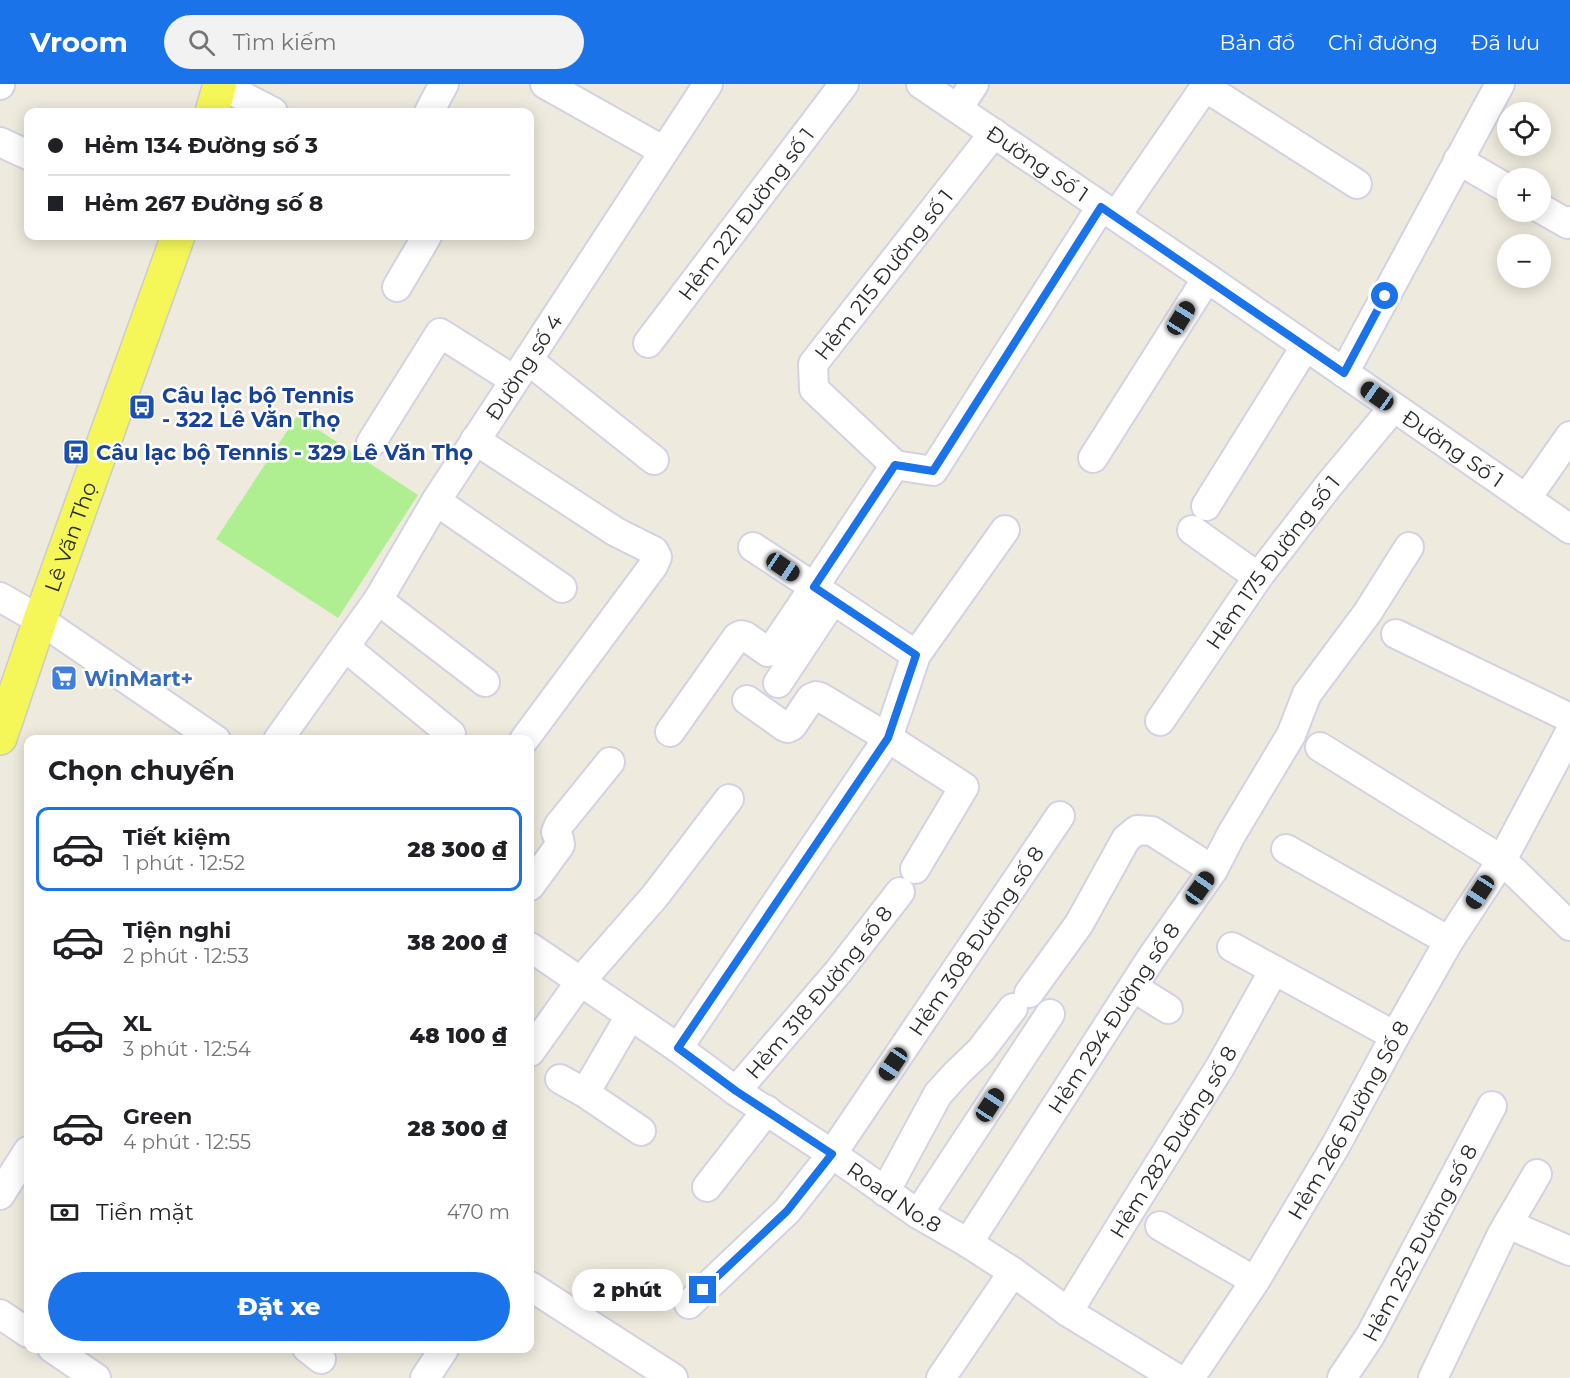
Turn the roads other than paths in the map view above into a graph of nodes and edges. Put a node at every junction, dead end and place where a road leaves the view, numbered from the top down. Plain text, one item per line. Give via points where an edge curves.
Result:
1 (220, 84) edge
2 (444, 84) edge
3 (545, 84) edge
4 (708, 84) edge
5 (844, 84) edge
6 (921, 84) edge
7 (974, 84) edge
8 (1500, 84) edge
9 (1206, 86) edge
10 (213, 108) edge
11 (265, 108) edge
12 (431, 108) edge
13 (958, 108) junction
14 (994, 133) junction
15 (0, 142) edge
16 (664, 151) junction
17 (24, 153) edge
18 (1458, 160) junction
19 (1497, 183) edge
20 (1357, 184) dead end
21 (1108, 212) junction
22 (1551, 214) edge
23 (1570, 222) edge
24 (177, 240) edge
25 (425, 240) edge
26 (1207, 278) junction
27 (397, 287) dead end
28 (648, 343) dead end
29 (1305, 347) junction
30 (521, 370) junction
31 (1344, 373) junction
32 (1393, 408) junction
33 (1570, 436) edge
34 (475, 440) junction
35 (371, 443) dead end
36 (1093, 458) dead end
37 (654, 460) dead end
38 (895, 465) junction
39 (1526, 499) junction
40 (436, 501) junction
41 (1570, 529) edge
42 (1005, 530) dead end
43 (1409, 547) dead end
44 (753, 548) dead end
45 (1258, 577) junction
46 (562, 588) dead end
47 (823, 594) junction
48 (0, 597) edge
49 (378, 600) junction
50 (40, 620) junction
51 (1396, 634) dead end
52 (345, 647) junction
53 (916, 655) junction
54 (485, 682) dead end
55 (778, 683) dead end
56 (747, 700) dead end
57 (1570, 718) edge
58 (1160, 721) dead end
59 (670, 732) dead end
60 (1570, 732) edge
61 (451, 734) dead end
62 (207, 735) edge
63 (282, 735) edge
64 (528, 735) edge
65 (0, 738) edge
66 (888, 738) junction
67 (1320, 747) dead end
68 (610, 762) dead end
69 (729, 799) dead end
70 (1059, 816) dead end
71 (1286, 849) dead end
72 (1502, 860) junction
73 (1212, 870) junction
74 (534, 881) edge
75 (1570, 926) edge
76 (1449, 941) junction
77 (1232, 947) dead end
78 (534, 950) edge
79 (1274, 970) junction
80 (580, 982) junction
81 (1133, 987) junction
82 (1168, 1009) dead end
83 (1050, 1014) dead end
84 (630, 1016) junction
85 (1395, 1036) junction
86 (678, 1048) junction
87 (550, 1071) edge
88 (736, 1091) junction
89 (1492, 1106) dead end
90 (767, 1110) junction
91 (641, 1131) dead end
92 (832, 1154) junction
93 (24, 1160) edge
94 (1537, 1174) dead end
95 (707, 1187) dead end
96 (885, 1192) junction
97 (0, 1195) edge
98 (918, 1214) junction
99 (1508, 1224) junction
100 (1160, 1226) dead end
101 (968, 1243) junction
102 (1570, 1251) edge
103 (1013, 1272) junction
104 (1255, 1281) junction
105 (534, 1289) edge
106 (689, 1304) dead end
107 (1068, 1312) junction
108 (59, 1353) edge
109 (441, 1353) edge
110 (96, 1378) edge
111 (425, 1378) edge
112 (673, 1378) edge
113 (941, 1378) edge
114 (1176, 1378) edge
115 (1190, 1378) edge
116 (1342, 1378) edge
117 (1433, 1378) edge

1 - 10 main road
1 - 11 street
2 - 12 street
3 - 16 street
4 - 16 street, Đường số 4
5 - 28 street, Hẻm 221 Đường số 1
6 - 13 street, Đường Số 1
7 - 13 street
8 - 18 street
9 - 20 street
9 - 21 street
13 - 14 street, Đường Số 1
14 - 21 street, Đường Số 1
14 - 38 street, Hẻm 215 Đường số 1 via 813,364 814,389
15 - 17 street
16 - 30 street, Đường số 4
18 - 19 street
18 - 31 street
21 - 26 street, Đường Số 1
21 - 38 street via 933,471
22 - 23 street
24 - 50 main road, Lê Văn Thọ
25 - 27 street
26 - 29 street, Đường Số 1
26 - 36 street
29 - 31 street, Đường Số 1
29 - 45 street via 1199,518
30 - 34 street, Đường số 4
30 - 35 street via 440,333
30 - 37 street
31 - 32 street, Đường Số 1
32 - 39 street, Đường Số 1
32 - 45 street, Hẻm 175 Đường số 1
33 - 39 street
34 - 40 street, Đường số 4
34 - 64 street via 616,532 654,551 657,557
38 - 47 street
39 - 41 street, Đường Số 1
40 - 46 street
40 - 49 street, Đường số 4
42 - 53 street
43 - 73 street, Hẻm 294 Đường số 8 via 1368,612 1307,693 1291,735
44 - 47 street
45 - 58 street, Hẻm 175 Đường số 1
47 - 53 street
47 - 55 street
47 - 59 street via 771,651 745,636 737,637
48 - 50 street
49 - 52 street, Đường số 4
49 - 54 street
50 - 62 street
50 - 65 main road, Lê Văn Thọ
51 - 57 street
52 - 61 street
52 - 63 street, Đường số 4
53 - 66 street
56 - 66 street via 788,728 816,696
60 - 72 street
66 - 86 street
66 - 88 street, Hẻm 318 Đường số 8 via 964,787 908,880 838,972
67 - 72 street
68 - 74 street via 559,825 556,832 560,845
69 - 80 street via 656,896
70 - 92 street, Hẻm 308 Đường số 8
71 - 76 street
72 - 75 street
72 - 76 street, Hẻm 266 Đường Số 8
73 - 81 street, Hẻm 294 Đường số 8
73 - 96 street via 1152,831 1137,830 1126,839 1079,924 981,1050 938,1094
76 - 85 street, Hẻm 266 Đường Số 8
77 - 79 street
78 - 80 street, Road No.8
79 - 85 street
79 - 107 street, Hẻm 282 Đường số 8 via 1220,1067
80 - 84 street, Road No.8
80 - 87 street
81 - 82 street
81 - 101 street, Hẻm 294 Đường số 8
83 - 98 street
84 - 86 street, Road No.8
84 - 87 street
85 - 104 street, Hẻm 266 Đường Số 8
86 - 88 street, Road No.8
87 - 91 street
88 - 90 street, Road No.8
89 - 116 street, Hẻm 252 Đường số 8 via 1370,1336
90 - 92 street, Road No.8
90 - 95 street
92 - 96 street, Road No.8
92 - 106 street, Hẻm 308 Đường số 8 via 787,1211
93 - 97 street
94 - 99 street
96 - 98 street, Road No.8
98 - 101 street, Road No.8
99 - 102 street
99 - 117 street
100 - 104 street
101 - 103 street, Road No.8
103 - 107 street, Road No.8
103 - 113 street
104 - 115 street, Hẻm 266 Đường Số 8
105 - 112 street
107 - 114 street, Road No.8
108 - 110 street
109 - 111 street

